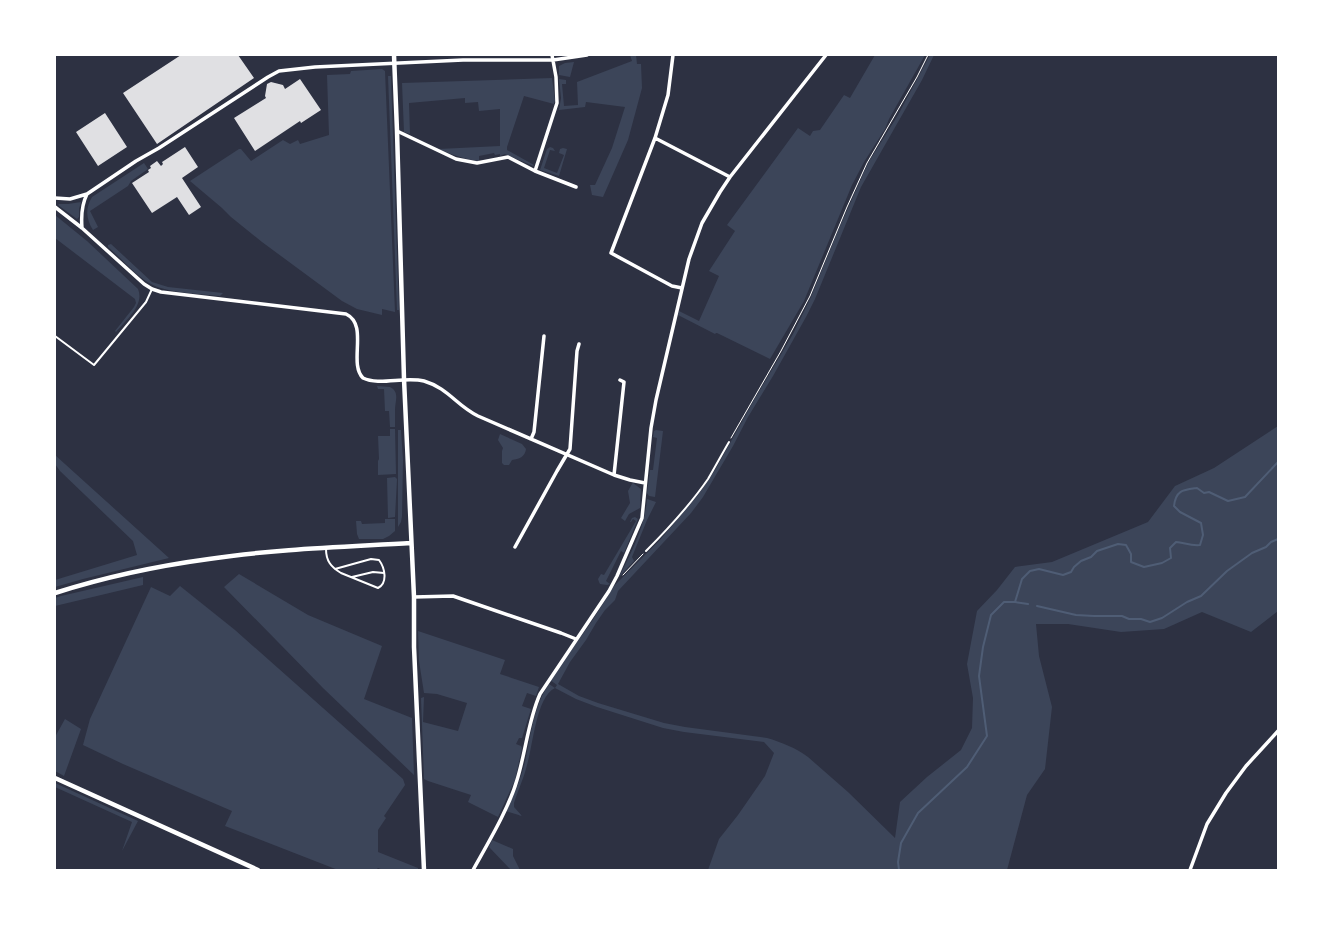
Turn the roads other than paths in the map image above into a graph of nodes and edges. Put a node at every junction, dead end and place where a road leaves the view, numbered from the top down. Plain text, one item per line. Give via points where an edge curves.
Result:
1 (394, 55) edge
2 (552, 55) edge
3 (586, 55) edge
4 (673, 55) edge
5 (826, 55) edge
6 (553, 60) junction
7 (394, 63) junction
8 (397, 132) junction
9 (656, 138) junction
10 (535, 171) junction
11 (730, 177) junction
12 (576, 187) dead end
13 (87, 194) junction
14 (55, 198) edge
15 (55, 207) edge
16 (82, 228) junction
17 (682, 288) junction
18 (152, 289) junction
19 (55, 336) edge
20 (544, 336) dead end
21 (579, 344) dead end
22 (404, 379) junction
23 (620, 380) dead end
24 (531, 440) junction
25 (729, 442) road end
26 (566, 455) junction
27 (614, 475) junction
28 (645, 483) junction
29 (411, 543) junction
30 (515, 547) dead end
31 (326, 548) junction
32 (646, 551) road end
33 (335, 569) junction
34 (384, 573) junction
35 (351, 577) junction
36 (55, 593) edge
37 (414, 597) junction
38 (576, 639) junction
39 (1278, 731) edge
40 (55, 778) edge
41 (258, 870) edge
42 (424, 870) edge
43 (473, 870) edge
44 (1190, 870) edge

1 - 7 street
2 - 6 street
3 - 6 street
4 - 9 street via 668,94
5 - 11 street
6 - 7 street
6 - 10 street via 557,103
7 - 8 street
7 - 13 street via 309,67 275,72
8 - 10 street via 456,159 477,163 508,157
8 - 22 street
9 - 11 street
9 - 17 street via 611,253 672,286
10 - 12 street
11 - 17 street via 702,223
13 - 14 street
13 - 16 street via 83,204
15 - 16 street
16 - 18 street
17 - 28 street via 655,407
18 - 19 lane via 146,302 94,365
18 - 22 street via 349,315 354,320 356,329 360,376 371,381
20 - 24 street
21 - 26 street via 570,449
22 - 24 street via 436,385 467,411
22 - 29 street
23 - 27 street via 624,382
24 - 26 street
25 - 32 lane via 708,479 672,524
26 - 27 street
26 - 30 street
27 - 28 street
28 - 38 street via 642,518 617,576
29 - 31 street
29 - 37 street
31 - 33 lane via 328,561
31 - 36 street via 209,558 147,569
33 - 34 lane via 370,559 379,560
33 - 35 lane
34 - 35 lane via 373,572
34 - 35 lane via 384,582 378,588
37 - 38 street via 453,596
37 - 42 street
38 - 43 street via 536,702 517,781
39 - 44 street via 1246,766 1226,793 1207,824
40 - 41 street

